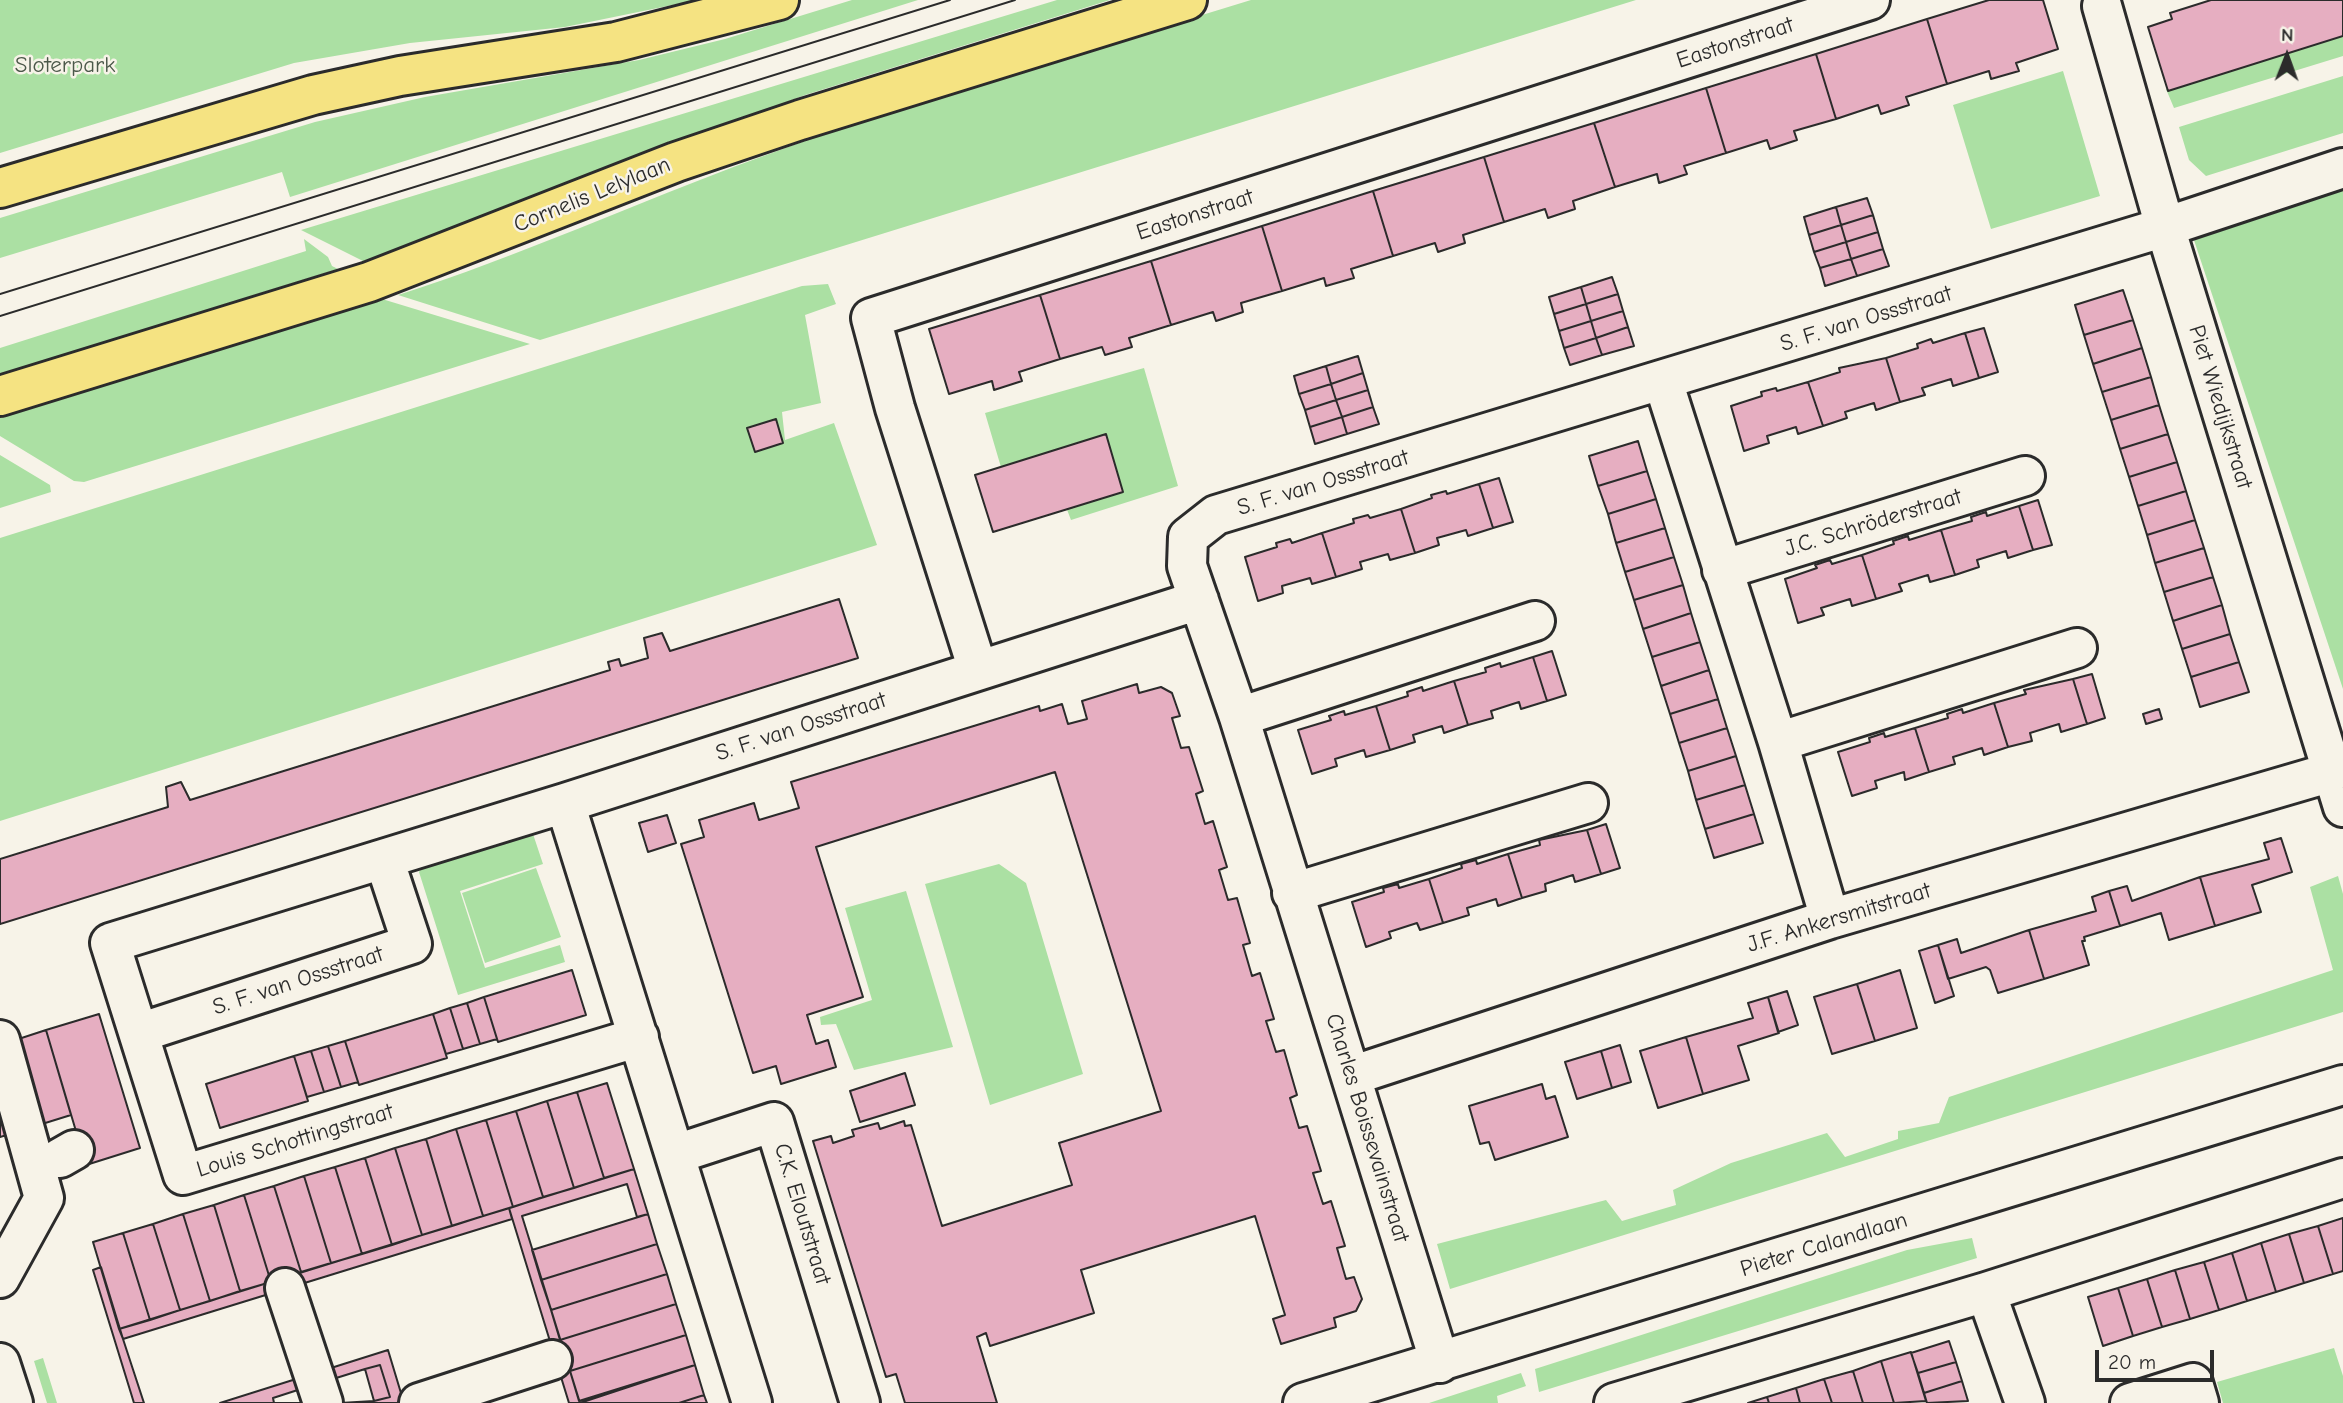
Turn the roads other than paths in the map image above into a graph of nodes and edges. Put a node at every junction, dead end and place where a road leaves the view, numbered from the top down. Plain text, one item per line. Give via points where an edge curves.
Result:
1 (779, 0) edge
2 (1187, 0) edge
3 (1870, 0) edge
4 (2106, 2) edge
5 (2343, 168) edge
6 (0, 188) edge
7 (2165, 227) junction
8 (1663, 381) junction
9 (0, 396) edge
10 (2025, 476) dead end
11 (1722, 570) junction
12 (1199, 600) junction
13 (1535, 621) dead end
14 (2077, 648) dead end
15 (978, 670) junction
16 (1239, 717) junction
17 (1778, 742) junction
18 (2337, 789) edge
19 (565, 803) junction
20 (1588, 803) dead end
21 (384, 859) junction
22 (1292, 893) junction
23 (1830, 919) junction
24 (110, 943) joint
25 (0, 1025) edge
26 (139, 1033) junction
27 (639, 1037) junction
28 (0, 1040) edge
29 (1351, 1076) junction
30 (2343, 1085) edge
31 (676, 1154) junction
32 (2343, 1178) edge
33 (44, 1198) junction
34 (0, 1278) edge
35 (285, 1288) dead end
36 (1986, 1292) junction
37 (552, 1360) dead end
38 (0, 1363) edge
39 (1440, 1363) junction
40 (13, 1403) edge
41 (323, 1403) edge
42 (419, 1403) edge
43 (752, 1403) edge
44 (860, 1403) edge
45 (1303, 1403) edge
46 (1614, 1403) edge
47 (2025, 1403) edge
48 (2130, 1403) edge
49 (2199, 1403) edge

1 - 6 main road via 616,42 400,76 313,95
2 - 9 main road, Cornelis Lelylaan via 800,120 676,162 369,282
3 - 15 street, Eastonstraat via 871,318
4 - 7 street, Piet Wiedijkstraat
5 - 7 street, S. F. van Ossstraat
7 - 8 street, S. F. van Ossstraat
7 - 18 street, Piet Wiedijkstraat
8 - 11 street
8 - 12 street, S. F. van Ossstraat via 1216,515 1188,537 1187,566
10 - 11 street, J.C. Schröderstraat
11 - 17 street
12 - 15 street, S. F. van Ossstraat
12 - 16 street, Charles Boissevainstraat
13 - 16 street
14 - 17 street
15 - 19 street, S. F. van Ossstraat
16 - 22 street, Charles Boissevainstraat
17 - 23 street
18 - 23 street, J.F. Ankersmitstraat
19 - 21 street, S. F. van Ossstraat
19 - 27 street
20 - 22 street
21 - 24 street, S. F. van Ossstraat
21 - 26 street, S. F. van Ossstraat via 412,944
22 - 29 street, Charles Boissevainstraat
23 - 29 street, J.F. Ankersmitstraat
24 - 26 street, Louis Schottingstraat
25 - 33 street via 22,1035 67,1154
26 - 27 street, Louis Schottingstraat via 183,1175
27 - 31 street
28 - 33 street
29 - 39 street, Charles Boissevainstraat
30 - 39 street, Pieter Calandlaan
31 - 43 street
31 - 44 street, C.K. Eloutstraat via 774,1122
32 - 36 street
33 - 34 street
35 - 41 street
36 - 46 street
36 - 47 street
37 - 42 street
38 - 40 street
39 - 45 street, Pieter Calandlaan
48 - 49 street via 2193,1383

